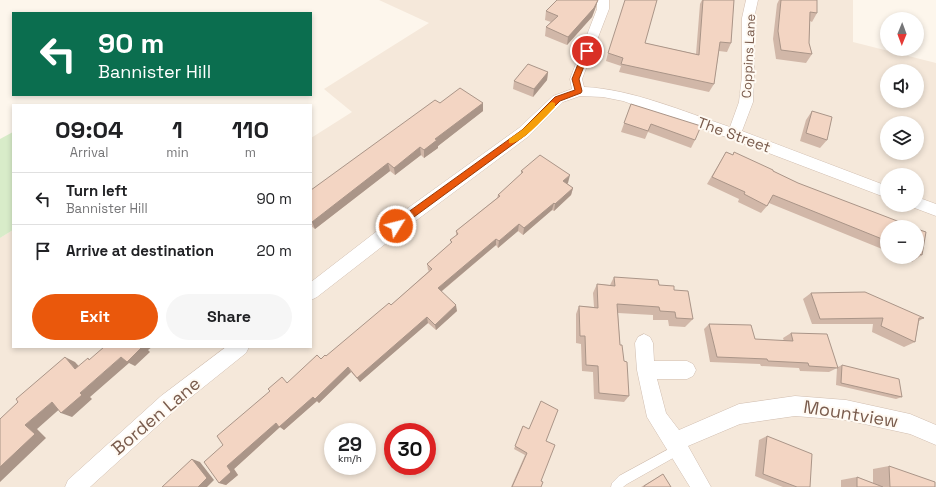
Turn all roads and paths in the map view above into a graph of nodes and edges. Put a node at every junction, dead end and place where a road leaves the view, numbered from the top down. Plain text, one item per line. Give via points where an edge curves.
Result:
1 (603, 0) edge
2 (752, 0) edge
3 (579, 91) junction
4 (734, 134) junction
5 (880, 189) edge
6 (924, 206) edge
7 (936, 210) edge
8 (312, 291) edge
9 (644, 343) dead end
10 (239, 348) edge
11 (646, 370) junction
12 (686, 370) dead end
13 (936, 435) edge
14 (677, 445) junction
15 (75, 487) edge
16 (616, 487) edge
17 (702, 487) edge

1 - 3 street via 603,9 576,79
2 - 4 street, Coppins Lane via 748,18 746,102
3 - 4 street, The Street via 603,92 625,98
3 - 8 street via 558,99 524,132
4 - 5 street, The Street
6 - 7 street
9 - 11 street
10 - 15 street, Borden Lane via 168,403
11 - 12 street
11 - 14 street via 657,417
13 - 14 street, Mountview via 910,424 846,410 795,406 739,414
14 - 16 lane
14 - 17 street

